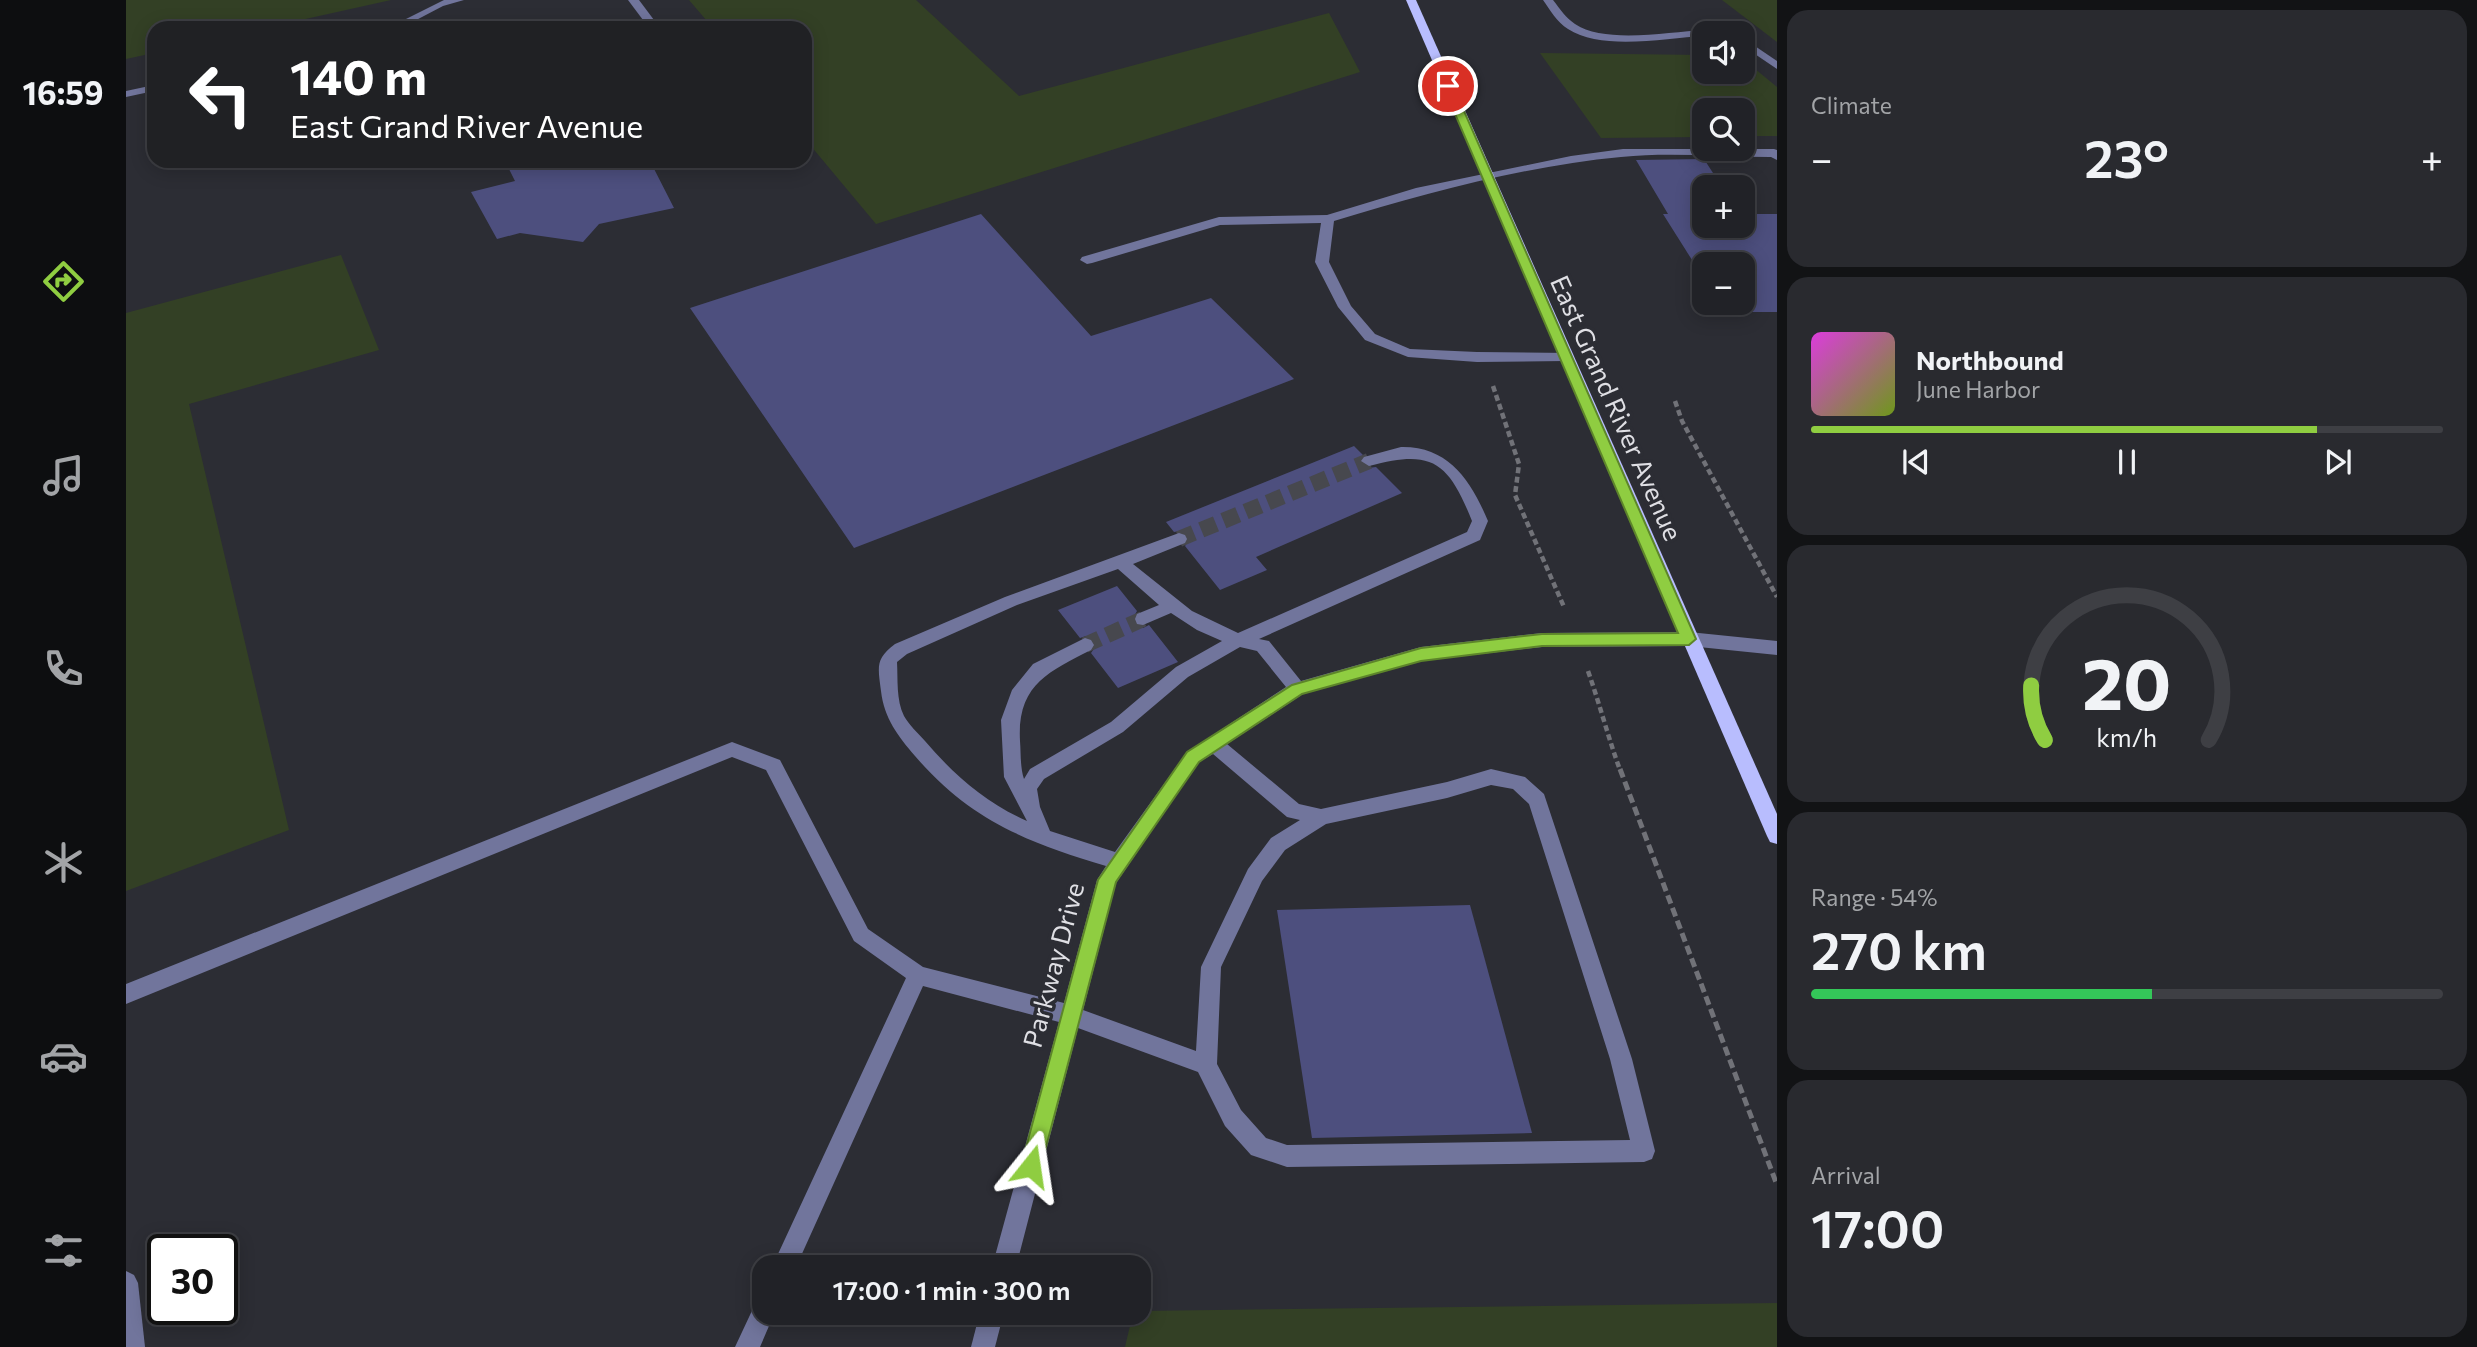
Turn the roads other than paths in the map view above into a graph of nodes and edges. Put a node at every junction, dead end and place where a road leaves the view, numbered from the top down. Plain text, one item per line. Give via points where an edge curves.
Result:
1 (459, 0) edge
2 (633, 0) edge
3 (1411, 0) edge
4 (1548, 0) edge
5 (407, 21) edge
6 (650, 21) edge
7 (1692, 33) edge
8 (1755, 50) edge
9 (1777, 66) edge
10 (147, 90) edge
11 (126, 94) edge
12 (1777, 156) edge
13 (1487, 178) junction
14 (1328, 219) junction
15 (1087, 260) dead end
16 (1565, 356) junction
17 (1369, 461) tunnel mouth
18 (1179, 539) tunnel mouth
19 (1121, 562) junction
20 (1171, 606) junction
21 (1143, 619) tunnel mouth
22 (1689, 639) junction
23 (1237, 641) junction
24 (1085, 645) tunnel mouth
25 (1777, 648) edge
26 (1297, 689) junction
27 (1214, 744) junction
28 (1031, 807) junction
29 (1321, 817) junction
30 (1777, 836) edge
31 (1044, 839) junction
32 (1119, 862) junction
33 (918, 975) junction
34 (126, 994) edge
35 (1071, 1015) junction
36 (1206, 1065) junction
37 (790, 1255) edge
38 (1007, 1255) edge
39 (126, 1283) edge
40 (757, 1325) edge
41 (989, 1325) edge
42 (134, 1347) edge
43 (747, 1347) edge
44 (983, 1347) edge

1 - 5 street
2 - 6 street
3 - 13 main road, East Grand River Avenue
4 - 7 street via 1562,20 1599,36
8 - 9 street
10 - 11 street
12 - 13 street via 1623,153
13 - 14 street via 1416,192
13 - 16 main road, East Grand River Avenue
14 - 15 street via 1219,221
14 - 16 street via 1322,262 1345,307 1370,337 1408,353
16 - 22 main road, East Grand River Avenue
17 - 23 street via 1405,452 1425,453 1448,466 1467,488 1480,521 1474,536
18 - 19 street
19 - 20 street
19 - 31 street via 1011,601 901,649 888,659 896,718 937,770 974,803
20 - 21 street
20 - 23 street
22 - 25 street, Parkway Drive
22 - 26 street, Parkway Drive via 1542,640 1421,654
22 - 30 main road, East Grand River Avenue
23 - 26 street via 1263,646
23 - 28 street via 1182,672 1117,727 1037,774 1028,788
24 - 28 street via 1039,669 1018,695 1010,720 1013,777
26 - 27 street, Parkway Drive
27 - 29 street via 1294,811
27 - 32 street, Parkway Drive via 1193,757
28 - 31 street
29 - 36 street via 1279,845 1255,875 1212,967
29 - 36 street via 1491,776 1518,782 1537,800 1621,1059 1644,1151 1287,1156 1259,1147 1233,1118
31 - 32 street
32 - 35 street, Parkway Drive via 1107,880
33 - 34 street via 861,935 773,765 732,749
33 - 35 street
33 - 37 street
35 - 36 street
35 - 38 street, Parkway Drive
39 - 42 street
40 - 43 street
41 - 44 street

